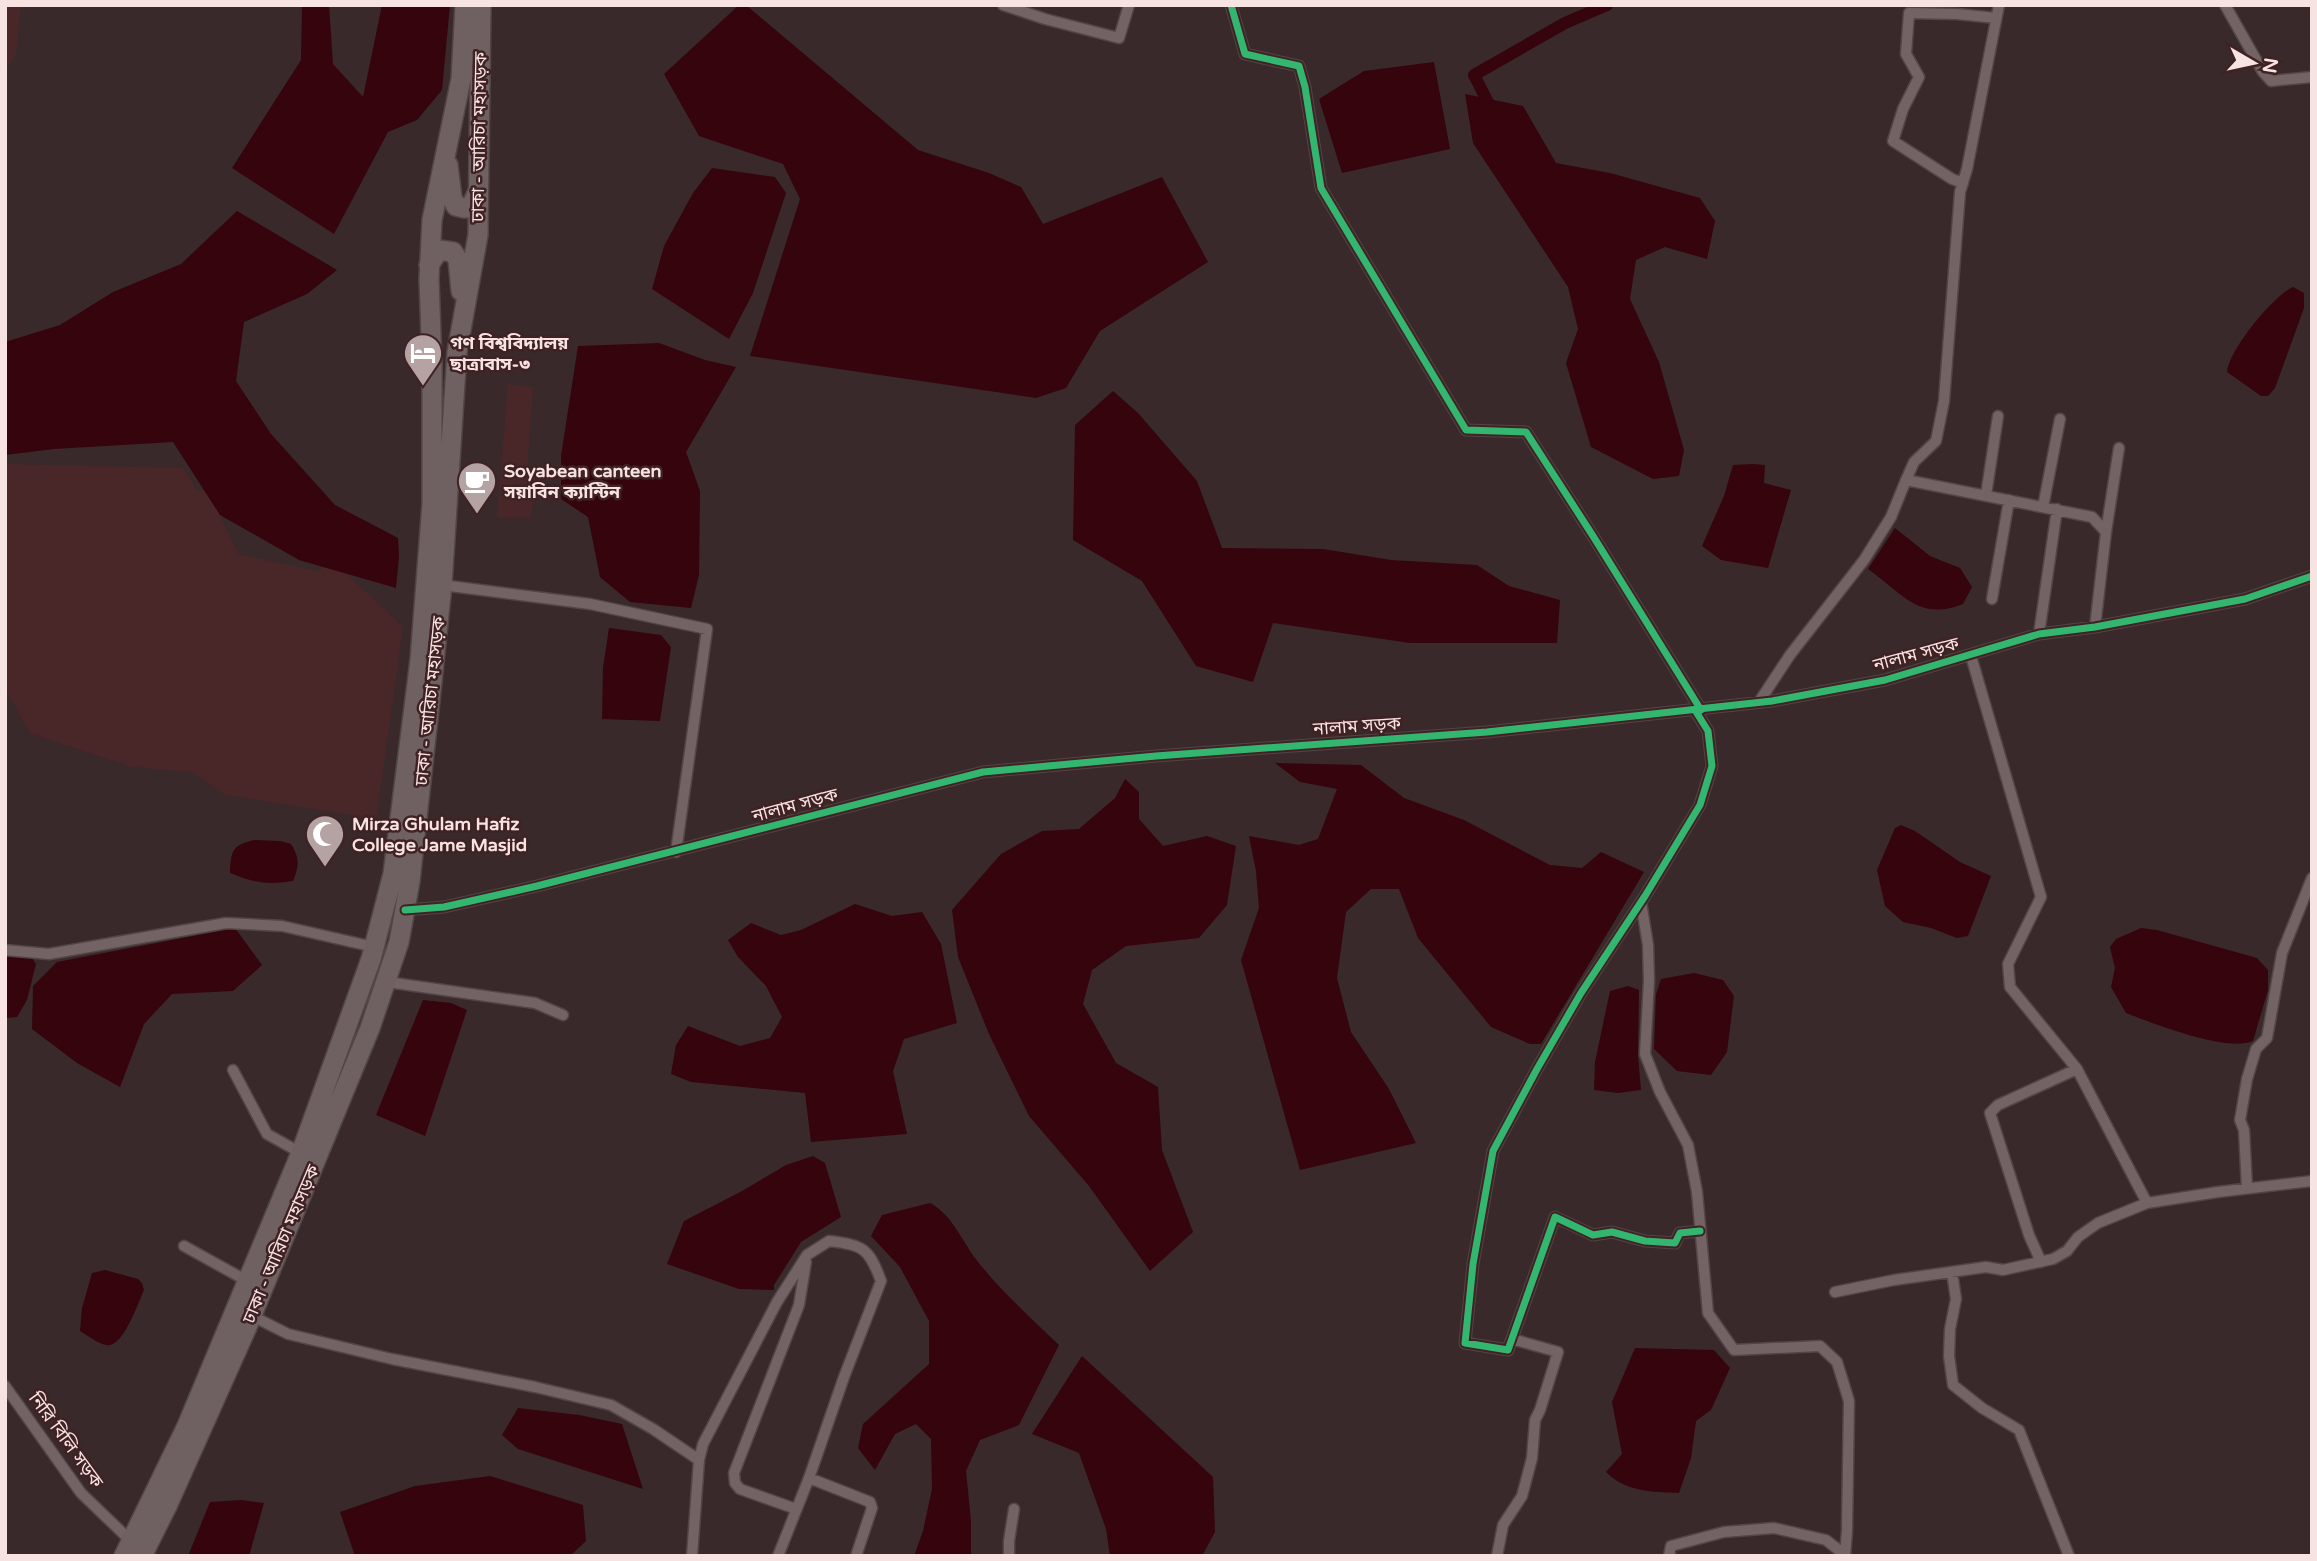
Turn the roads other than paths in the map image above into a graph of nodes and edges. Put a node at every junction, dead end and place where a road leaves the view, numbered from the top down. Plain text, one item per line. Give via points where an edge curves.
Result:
1 (465, 5) edge
2 (481, 5) edge
3 (1003, 5) edge
4 (1129, 5) edge
5 (1231, 5) edge
6 (1999, 5) edge
7 (2225, 5) edge
8 (1014, 7) edge
9 (1996, 18) junction
10 (2312, 77) edge
11 (446, 143) junction
12 (1962, 183) junction
13 (479, 186) junction
14 (429, 265) junction
15 (461, 319) junction
16 (1998, 416) dead end
17 (2060, 419) dead end
18 (2119, 448) dead end
19 (1906, 480) junction
20 (1986, 495) junction
21 (2009, 500) junction
22 (2043, 507) junction
23 (2057, 509) junction
24 (2106, 532) junction
25 (2311, 576) edge
26 (442, 585) junction
27 (2312, 588) edge
28 (1992, 599) dead end
29 (2095, 627) junction
30 (2039, 634) junction
31 (1971, 656) junction
32 (1759, 702) junction
33 (1698, 710) junction
34 (676, 852) junction
35 (2312, 878) edge
36 (1642, 902) junction
37 (405, 910) junction
38 (374, 947) junction
39 (5, 950) edge
40 (387, 982) junction
41 (563, 1015) dead end
42 (2077, 1069) junction
43 (233, 1070) dead end
44 (301, 1153) junction
45 (2312, 1181) edge
46 (2247, 1188) junction
47 (2147, 1203) junction
48 (1700, 1231) junction
49 (184, 1246) dead end
50 (807, 1255) junction
51 (2041, 1262) junction
52 (1952, 1272) junction
53 (249, 1282) junction
54 (1835, 1292) dead end
55 (252, 1316) junction
56 (1512, 1339) junction
57 (5, 1386) edge
58 (699, 1460) junction
59 (809, 1478) junction
60 (796, 1509) junction
61 (1014, 1509) dead end
62 (133, 1551) edge
63 (1845, 1555) edge
64 (692, 1556) edge
65 (778, 1556) edge
66 (856, 1556) edge
67 (1009, 1556) edge
68 (1497, 1556) edge
69 (1668, 1556) edge
70 (2069, 1556) edge

1 - 11 highway via 461,79
2 - 13 highway, ঢাকা - আরিচা মহাসড়ক
3 - 8 street
4 - 8 street via 1119,38
5 - 33 street via 1245,54 1299,66 1321,188 1466,429 1525,432 1594,536
6 - 9 street
7 - 10 street via 2271,81
9 - 12 street
9 - 12 street via 1909,13 1906,54 1919,77 1893,141
11 - 13 highway via 456,206 471,207
11 - 14 highway
12 - 19 street via 1944,401 1936,441 1914,462
13 - 15 highway, ঢাকা - আরিচা মহাসড়ক via 475,259
14 - 15 highway via 439,250 453,252 458,260
14 - 38 highway via 432,504 420,660 393,874
15 - 26 highway, ঢাকা - আরিচা মহাসড়ক
16 - 20 street
17 - 22 street
18 - 24 street
19 - 20 street
19 - 32 street via 1891,517 1864,560
20 - 21 street
21 - 22 street
21 - 28 street
22 - 23 street
23 - 24 street via 2092,517
23 - 30 street
24 - 29 street
25 - 27 street
25 - 29 street, নালাম সড়ক via 2245,599
26 - 34 street via 590,604 707,629
26 - 37 highway, ঢাকা - আরিচা মহাসড়ক
29 - 30 street, নালাম সড়ক
30 - 31 street, নালাম সড়ক
31 - 32 street, নালাম সড়ক via 1885,680
31 - 42 street via 2041,897 2008,964 2011,987
32 - 33 street, নালাম সড়ক
33 - 34 street, নালাম সড়ক via 1487,732 983,772
33 - 36 street via 1708,731 1713,766 1700,806
34 - 37 street, নালাম সড়ক via 459,904
35 - 46 street via 2282,953 2267,1038 2256,1049 2247,1079 2240,1120 2245,1130
36 - 48 street via 1649,981 1645,1054 1688,1145
36 - 56 street via 1581,993 1493,1151 1465,1343 1508,1350
37 - 40 highway, ঢাকা - আরিচা মহাসড়ক
38 - 39 street via 282,926 226,923 49,954
38 - 44 highway
40 - 41 street via 535,1003
40 - 55 highway, ঢাকা - আরিচা মহাসড়ক
42 - 47 street
42 - 51 street via 1997,1105 1990,1113
43 - 44 street via 267,1134
44 - 53 highway
45 - 46 street
46 - 47 street
47 - 51 street via 2098,1223 2067,1251
48 - 56 street via 1680,1233 1675,1243 1645,1241 1612,1232 1593,1235 1555,1217
48 - 63 street via 1708,1313 1734,1350 1820,1346 1836,1362 1849,1401
49 - 53 street
50 - 58 street via 777,1302
50 - 59 street via 829,1241 856,1244 873,1259 881,1281
50 - 60 street via 799,1305 734,1473 740,1489
51 - 52 street via 2003,1270 1986,1267
52 - 54 street
52 - 70 street via 1956,1299 1949,1356 1953,1385 2019,1430
53 - 62 highway
55 - 58 street via 288,1334 611,1405
55 - 62 highway, ঢাকা - আরিচা মহাসড়ক via 172,1495
56 - 68 street via 1558,1352 1535,1420 1522,1496 1503,1525
57 - 62 street, নিরি বিলি সড়ক via 80,1493
58 - 64 street
59 - 60 street
59 - 66 street via 870,1502
60 - 65 street
61 - 67 street
63 - 69 street via 1826,1540 1774,1528 1724,1532 1671,1546

